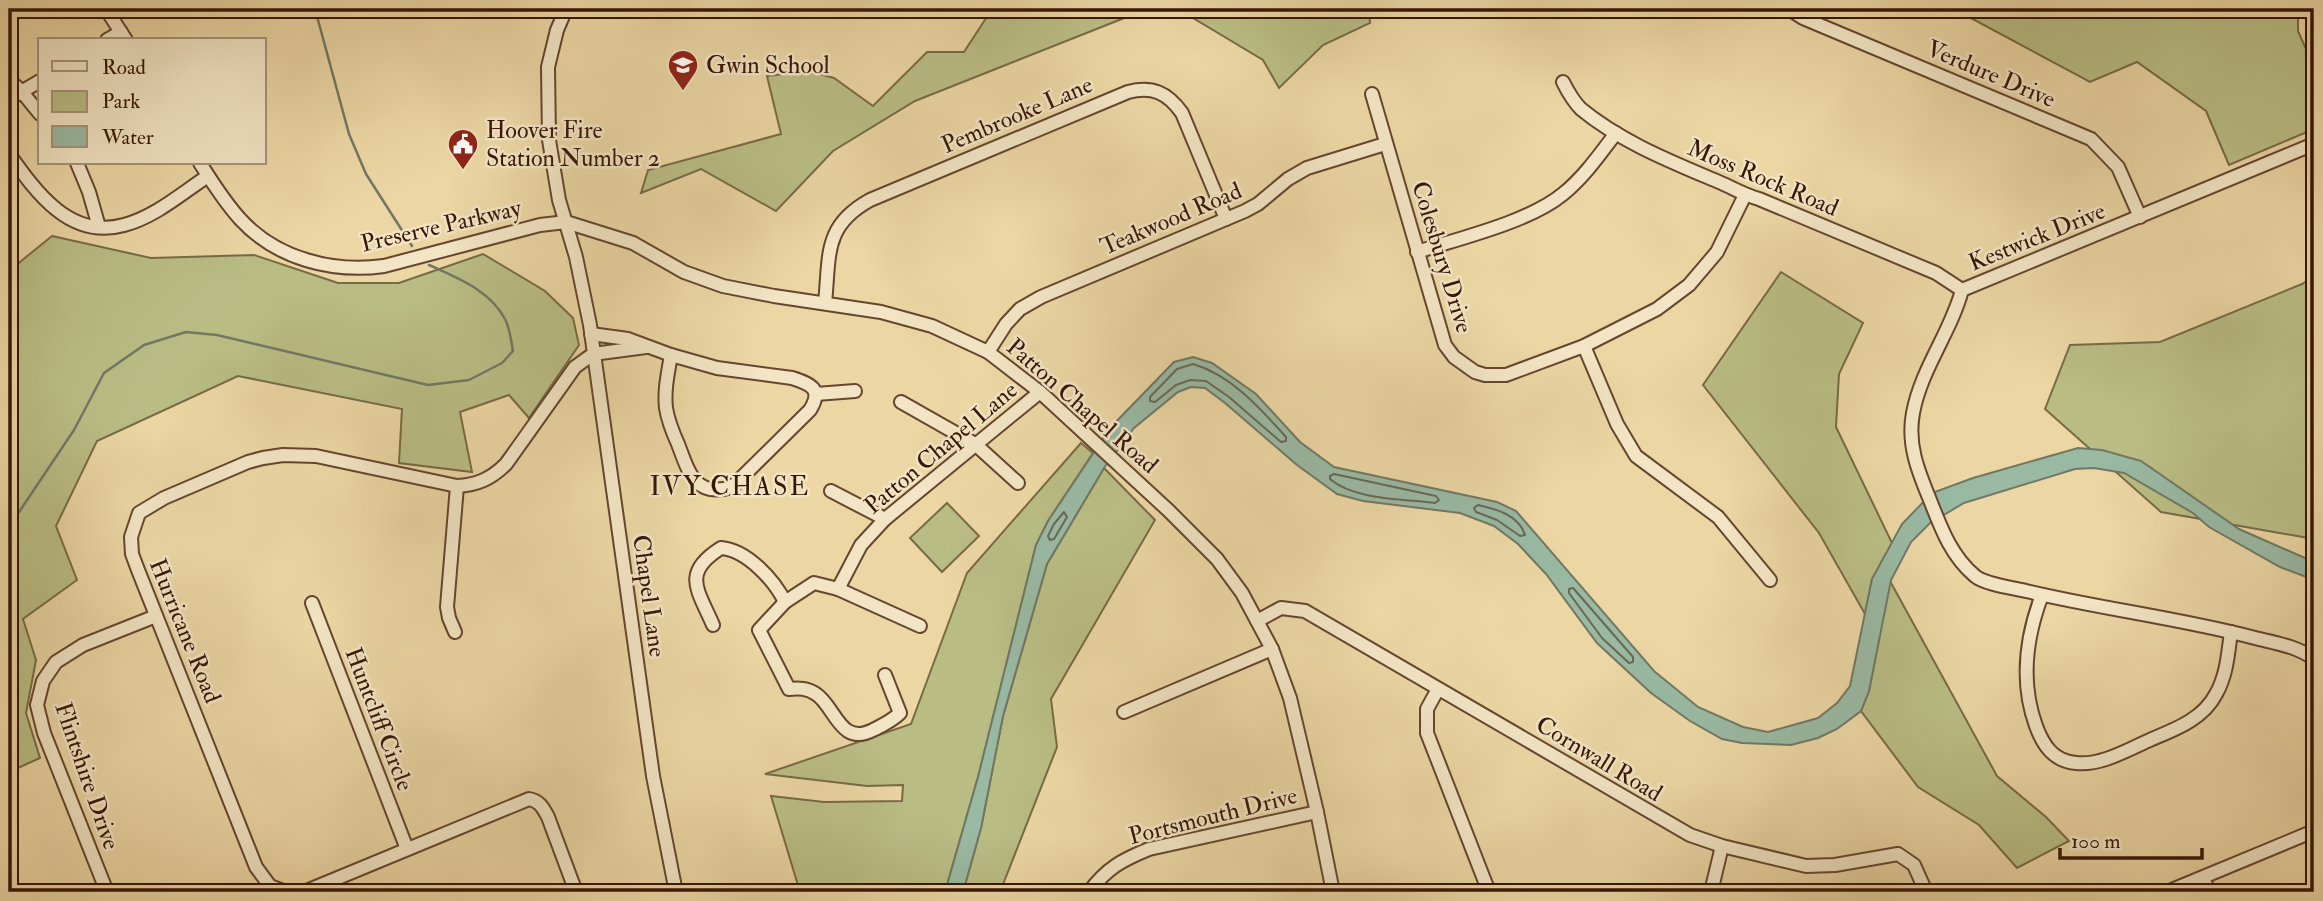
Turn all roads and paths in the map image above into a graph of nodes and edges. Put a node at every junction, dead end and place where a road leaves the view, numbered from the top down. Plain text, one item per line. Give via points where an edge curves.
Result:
1 (106, 9) edge
2 (566, 9) edge
3 (1789, 9) edge
4 (123, 36) edge
5 (9, 80) edge
6 (38, 82) edge
7 (1563, 82) dead end
8 (22, 92) junction
9 (1372, 94) dead end
10 (9, 99) edge
11 (38, 112) edge
12 (1616, 133) junction
13 (1385, 144) junction
14 (2314, 144) edge
15 (9, 154) edge
16 (77, 164) edge
17 (201, 164) edge
18 (208, 176) junction
19 (1745, 195) junction
20 (2140, 217) junction
21 (1226, 219) junction
22 (566, 222) junction
23 (99, 227) junction
24 (1417, 252) junction
25 (1962, 290) junction
26 (825, 303) junction
27 (591, 334) junction
28 (1584, 345) junction
29 (646, 347) junction
30 (988, 352) junction
31 (593, 354) junction
32 (671, 355) junction
33 (855, 391) dead end
34 (1040, 392) junction
35 (816, 394) junction
36 (901, 402) dead end
37 (975, 444) junction
38 (1018, 483) dead end
39 (457, 486) junction
40 (831, 491) dead end
41 (885, 519) junction
42 (1770, 580) dead end
43 (838, 589) junction
44 (2042, 595) junction
45 (785, 602) junction
46 (312, 603) dead end
47 (156, 615) junction
48 (1257, 621) junction
49 (713, 625) dead end
50 (920, 626) dead end
51 (455, 632) dead end
52 (2231, 632) junction
53 (1272, 649) junction
54 (2314, 659) edge
55 (885, 675) dead end
56 (1438, 689) junction
57 (1124, 712) dead end
58 (1317, 812) junction
59 (2314, 831) edge
60 (1722, 846) junction
61 (407, 849) junction
62 (2203, 878) junction
63 (107, 892) edge
64 (286, 892) edge
65 (304, 892) edge
66 (576, 892) edge
67 (676, 892) edge
68 (1089, 892) edge
69 (1333, 892) edge
70 (1489, 892) edge
71 (1711, 892) edge
72 (1926, 892) edge
73 (2167, 892) edge
74 (2209, 892) edge

1 - 4 street
2 - 22 street via 548,66 547,106
3 - 20 street, Verdure Drive via 2091,139 2118,167
5 - 8 street
6 - 8 street
7 - 12 street, Moss Rock Road via 1580,107
8 - 10 street
8 - 11 street
9 - 13 street, Colesbury Drive
12 - 19 street, Moss Rock Road
12 - 24 street via 1582,176 1551,203
13 - 21 street, Teakwood Road via 1307,168 1258,204
13 - 24 street, Colesbury Drive
14 - 20 street, Kestwick Drive
15 - 23 street via 30,185 56,211 77,223
16 - 23 street
17 - 18 street, Preserve Parkway
18 - 22 street, Preserve Parkway via 229,206 260,236 293,255 337,267 384,266
18 - 23 street via 153,212 124,225
19 - 25 street, Moss Rock Road via 1936,272
19 - 28 street, Colesbury Drive via 1717,252 1689,285 1657,309
20 - 25 street, Kestwick Drive
21 - 26 street, Pembrooke Lane via 1182,113 1161,92 1141,89 852,210 834,234
21 - 30 street, Teakwood Road via 1020,309
22 - 26 street, Patton Chapel Road via 632,243 703,280
22 - 27 street, Chapel Lane
24 - 28 street, Colesbury Drive via 1446,345 1463,366 1485,375 1506,375
25 - 44 street, Kestwick Drive via 1924,377 1913,411 1910,442 1942,531 1959,559 1978,579
26 - 30 street, Patton Chapel Road via 913,320
27 - 29 street via 628,339
27 - 31 street, Chapel Lane
28 - 42 street via 1617,425 1636,456 1718,517
29 - 31 street
29 - 32 street
30 - 34 street, Patton Chapel Road
31 - 39 street, Hurricane Road via 575,368 506,464 488,480
31 - 67 street, Chapel Lane via 653,776
32 - 35 street via 717,368 792,378 812,387
32 - 35 street via 666,411 688,471 705,488 723,490 743,479 810,410
33 - 35 street
34 - 37 street, Patton Chapel Lane
34 - 48 street, Patton Chapel Road via 1217,559
36 - 37 street
37 - 38 street
37 - 41 street, Patton Chapel Lane
39 - 47 street, Hurricane Road via 316,456 283,455 248,462 139,513 131,537 132,554
39 - 51 street via 447,607
40 - 41 street
41 - 43 street, Patton Chapel Lane via 861,545
43 - 45 street via 814,583
43 - 50 street
44 - 52 street, Kestwick Drive
44 - 52 street via 2028,652 2027,697 2042,742 2055,757 2073,763 2116,755 2188,723 2216,696
45 - 49 street via 765,573 721,548 695,574
45 - 55 street via 759,630 789,689 817,694 841,727 868,733 900,713
46 - 61 street, Huntcliff Circle
47 - 63 street, Flintshire Drive via 83,645 56,662 43,681 37,705
47 - 64 street, Hurricane Road via 256,867 270,886
48 - 53 street, Patton Chapel Road
48 - 56 street, Cornwall Road via 1281,608 1305,611
52 - 54 street, Kestwick Drive via 2304,651
53 - 57 street
53 - 58 street, Patton Chapel Road via 1290,698
56 - 60 street, Cornwall Road via 1662,821
56 - 70 street via 1427,709 1427,733
58 - 68 street, Portsmouth Drive via 1149,849 1122,860
58 - 69 street, Patton Chapel Road
59 - 62 street
60 - 71 street
60 - 72 street, Cornwall Road via 1806,866 1898,854 1914,865
61 - 65 street
61 - 66 street via 518,803 536,800 548,817
62 - 73 street
62 - 74 street

